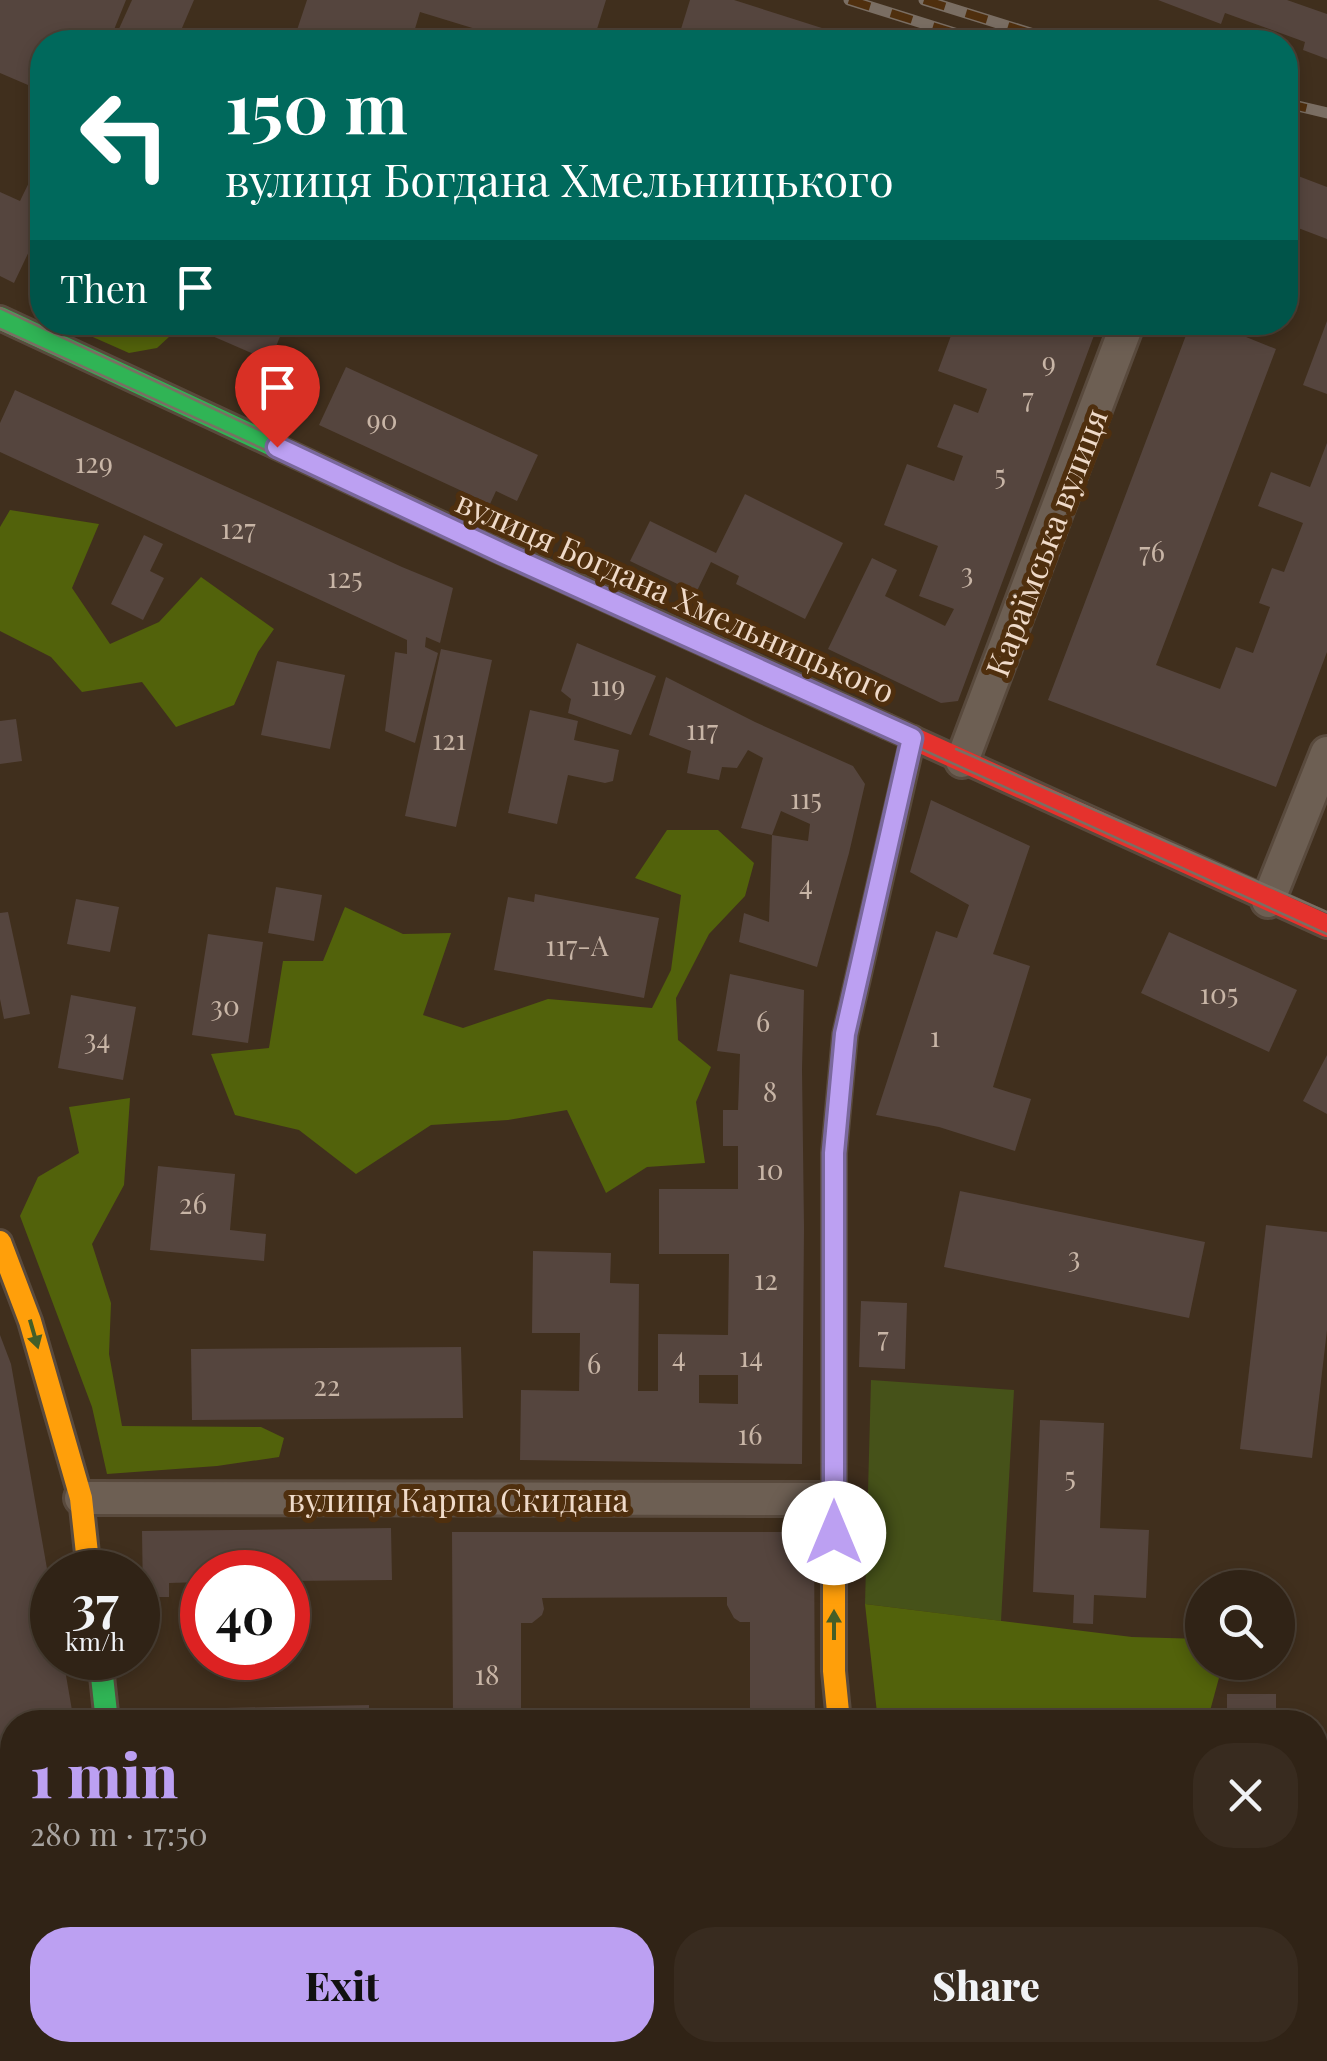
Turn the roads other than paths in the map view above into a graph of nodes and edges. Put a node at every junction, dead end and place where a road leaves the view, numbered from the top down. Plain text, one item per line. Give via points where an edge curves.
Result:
1 (0, 318) edge
2 (30, 332) edge
3 (36, 335) edge
4 (1123, 335) edge
5 (912, 738) junction
6 (1327, 752) edge
7 (962, 761) junction
8 (1268, 901) junction
9 (1327, 926) edge
10 (0, 1242) edge
11 (80, 1498) junction
12 (834, 1499) junction
13 (86, 1550) edge
14 (103, 1680) edge
15 (106, 1710) edge
16 (838, 1710) edge

1 - 2 street, вулиця Богдана Хмельницького
3 - 5 street, вулиця Богдана Хмельницького
4 - 7 street, Караїмська вулиця
5 - 7 street, вулиця Богдана Хмельницького
5 - 12 street via 845,1034 834,1153
6 - 8 street
7 - 8 street, вулиця Богдана Хмельницького
8 - 9 street, вулиця Богдана Хмельницького
10 -> 11 street via 30,1320
11 - 12 street, вулиця Карпа Скидана
11 - 13 street
16 -> 12 street
14 - 15 street

